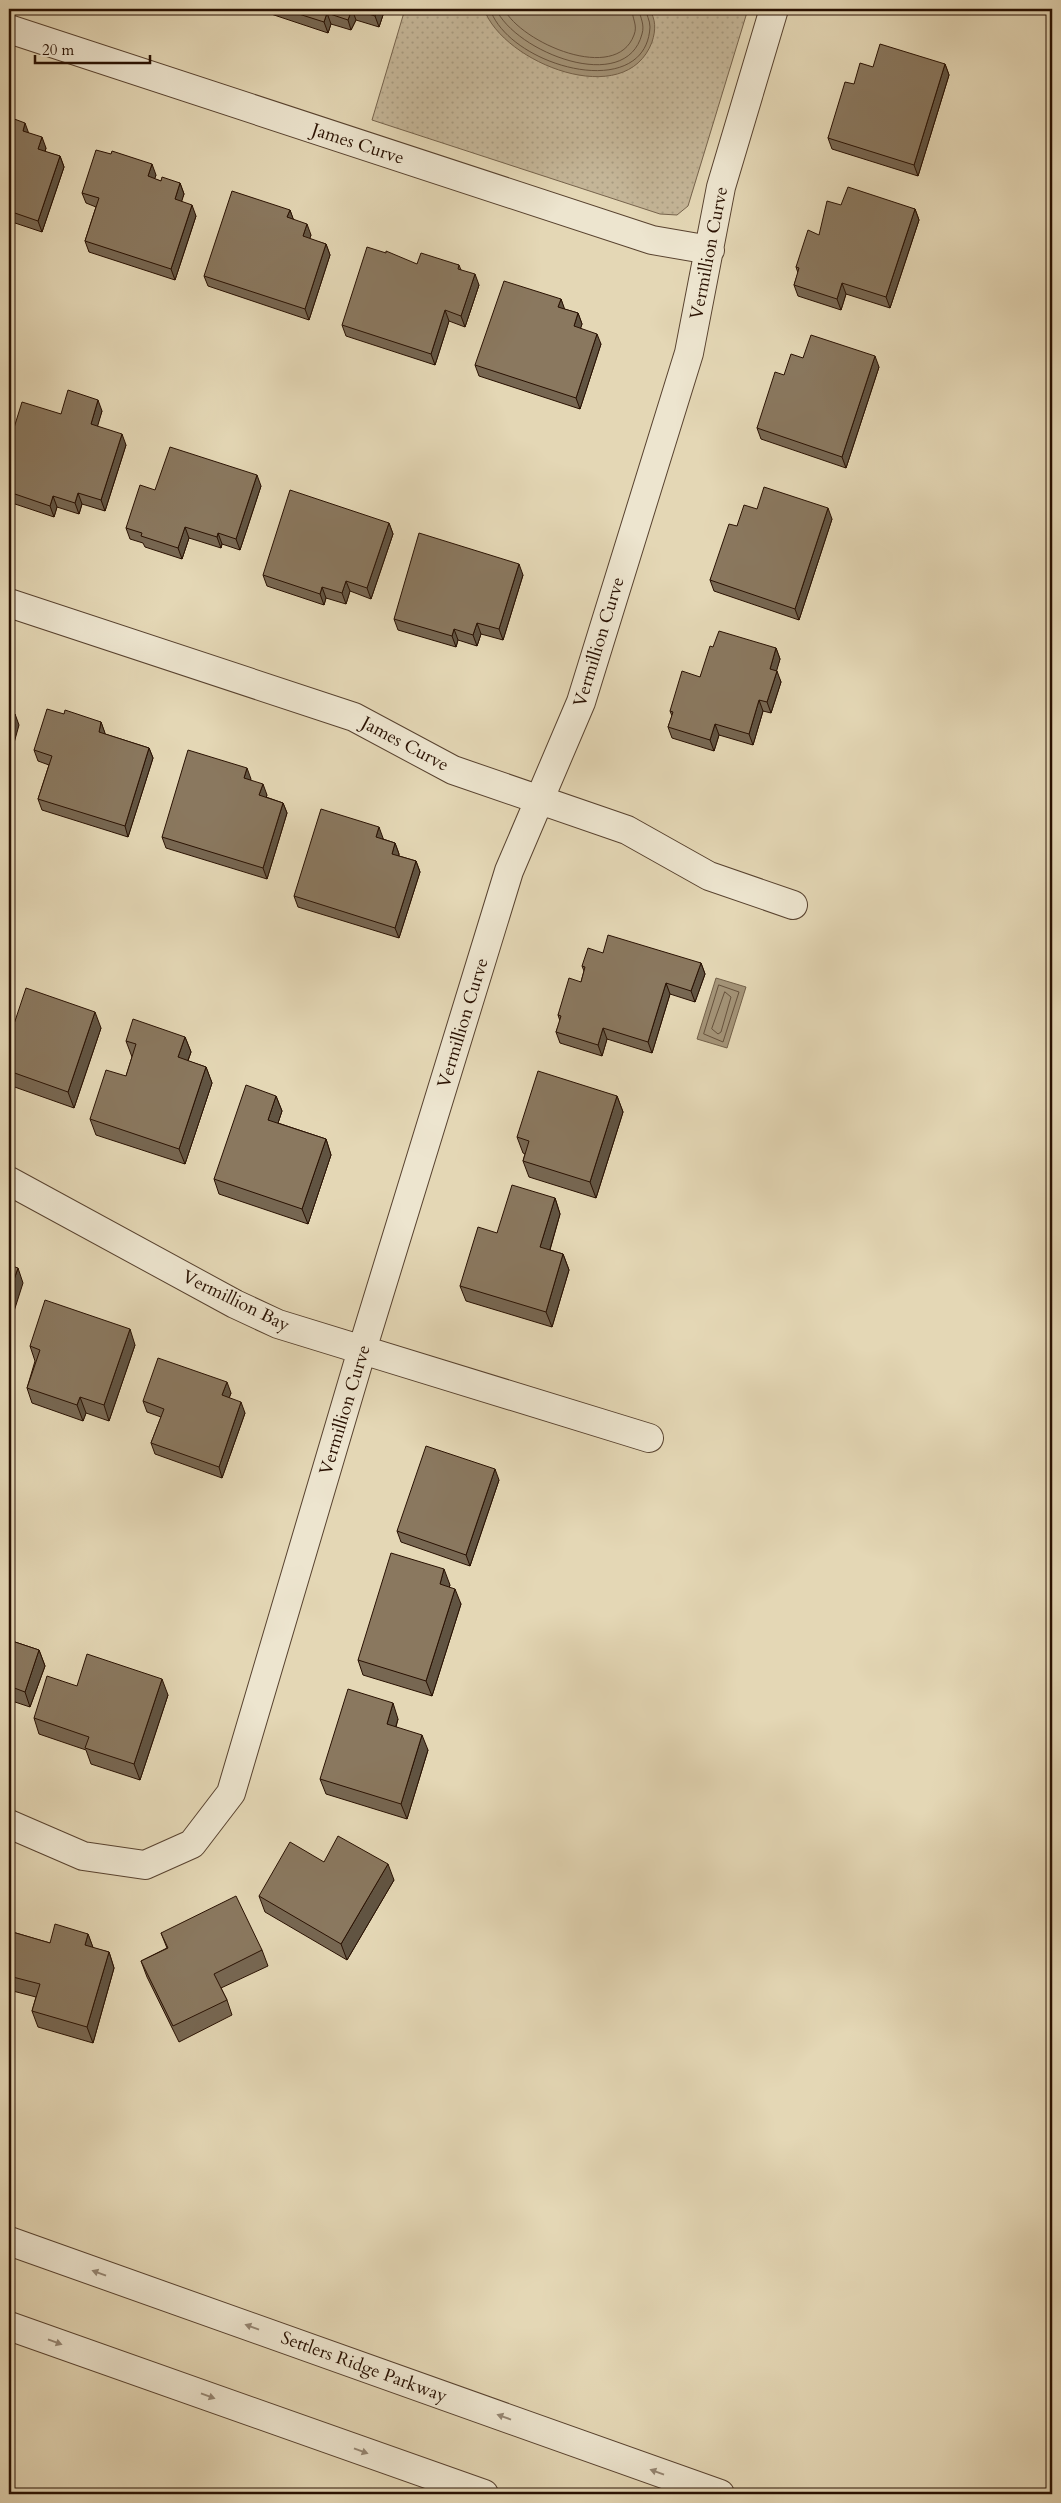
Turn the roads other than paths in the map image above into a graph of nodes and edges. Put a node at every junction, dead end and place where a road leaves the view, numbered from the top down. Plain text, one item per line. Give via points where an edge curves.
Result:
1 (774, 9) edge
2 (9, 29) edge
3 (710, 250) junction
4 (9, 603) edge
5 (539, 800) junction
6 (794, 905) dead end
7 (9, 1181) edge
8 (362, 1350) junction
9 (649, 1438) dead end
10 (9, 1824) edge
11 (9, 2240) edge
12 (9, 2326) edge
13 (484, 2494) edge
14 (720, 2494) edge

1 - 3 street, Vermillion Curve via 722,181
2 - 3 street, James Curve via 647,238
3 - 5 street, Vermillion Curve via 689,353 581,702
4 - 5 street, James Curve via 354,717 453,770
5 - 6 street, James Curve via 627,830 709,876
5 - 8 street, Vermillion Curve via 509,871
7 - 8 street, Vermillion Bay via 269,1320
8 - 9 street, Vermillion Bay
8 - 10 street, Vermillion Curve via 231,1793 192,1844 144,1865 83,1856
14 -> 11 street, Settlers Ridge Parkway
12 -> 13 street

